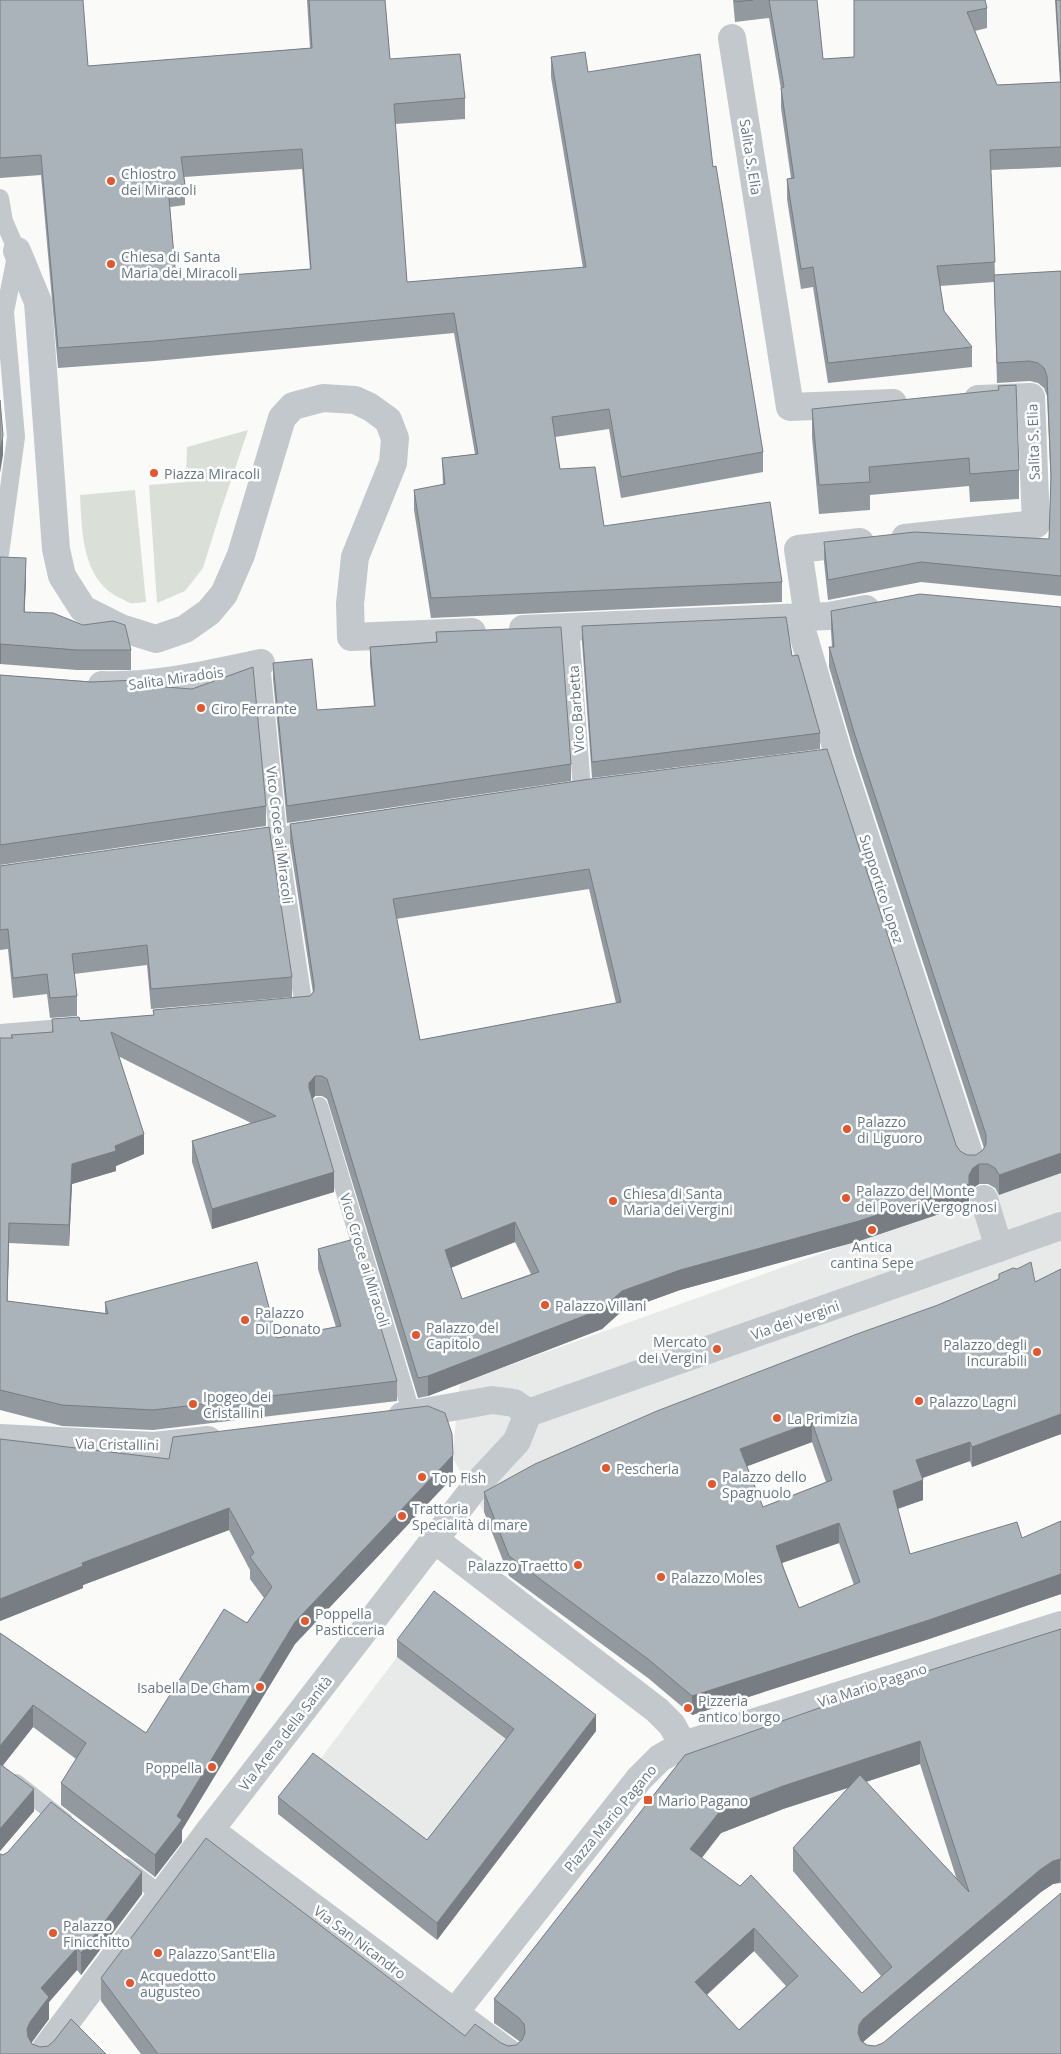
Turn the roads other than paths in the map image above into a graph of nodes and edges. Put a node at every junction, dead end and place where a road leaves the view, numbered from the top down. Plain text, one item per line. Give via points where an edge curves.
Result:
1 (732, 38) dead end
2 (0, 198) edge
3 (17, 251) junction
4 (954, 400) edge
5 (916, 402) edge
6 (0, 554) edge
7 (892, 603) edge
8 (803, 617) junction
9 (570, 627) junction
10 (160, 638) junction
11 (261, 663) joint
12 (168, 681) junction
13 (77, 684) edge
14 (602, 788) edge
15 (582, 790) junction
16 (561, 794) edge
17 (327, 829) edge
18 (278, 836) junction
19 (230, 843) edge
20 (275, 1010) edge
21 (88, 1025) edge
22 (0, 1033) edge
23 (319, 1106) dead end
24 (971, 1160) edge
25 (984, 1199) dead end
26 (1061, 1226) edge
27 (999, 1248) junction
28 (528, 1413) junction
29 (412, 1415) junction
30 (382, 1419) edge
31 (234, 1437) edge
32 (0, 1438) edge
33 (435, 1540) junction
34 (1061, 1625) edge
35 (683, 1745) junction
36 (11, 1780) edge
37 (49, 1810) junction
38 (37, 1824) edge
39 (210, 1830) junction
40 (79, 1833) edge
41 (109, 1855) edge
42 (161, 1895) junction
43 (456, 2012) junction
44 (42, 2054) edge
45 (510, 2054) edge

1 - 5 street, Salita S. Elia via 790,408
2 - 3 lane via 4,221
3 - 6 lane via 5,312 16,437
3 - 10 street via 38,302 56,549 62,576 83,609 121,628
4 - 8 street, Salita S. Elia via 1031,397 1036,524 798,548
7 - 8 street via 829,616
8 - 9 street
8 - 24 street, Supportico Lopez via 829,758
9 - 10 street via 351,637 350,604 355,557 393,463 395,438 388,420 370,407 355,400 323,398 293,406 282,418 241,555 224,594 209,612 185,629
9 - 15 lane, Vico Barbetta
10 - 12 street
11 - 12 street, Salita Miradois
11 - 18 lane, Vico Croce ai Miracoli
12 - 13 street, Salita Miradois via 121,686
14 - 15 lane
15 - 16 lane
17 - 18 lane
18 - 19 lane
18 - 20 lane, Vico Croce ai Miracoli via 304,1007
21 - 22 lane
23 - 29 lane, Vico Croce ai Miracoli
25 - 27 street
26 - 27 street, Via dei Vergini
27 - 28 street, Via dei Vergini
28 - 29 street via 514,1403 492,1400
28 - 33 street, Via Arena della Sanità via 516,1441 479,1482
29 - 30 street
31 - 32 street, Via Cristallini via 154,1446
33 - 35 street via 657,1710 672,1725
33 - 39 street, Via Arena della Sanità
34 - 35 street, Via Mario Pagano
35 - 43 street, Piazza Mario Pagano via 660,1758 639,1778
36 - 37 lane
37 - 38 lane
37 - 40 lane
39 - 42 street, Via Arena della Sanità
39 - 43 street, Via San Nicandro
41 - 42 lane
42 - 44 street, Via Arena della Sanità via 75,2026
43 - 45 street, Via San Nicandro

